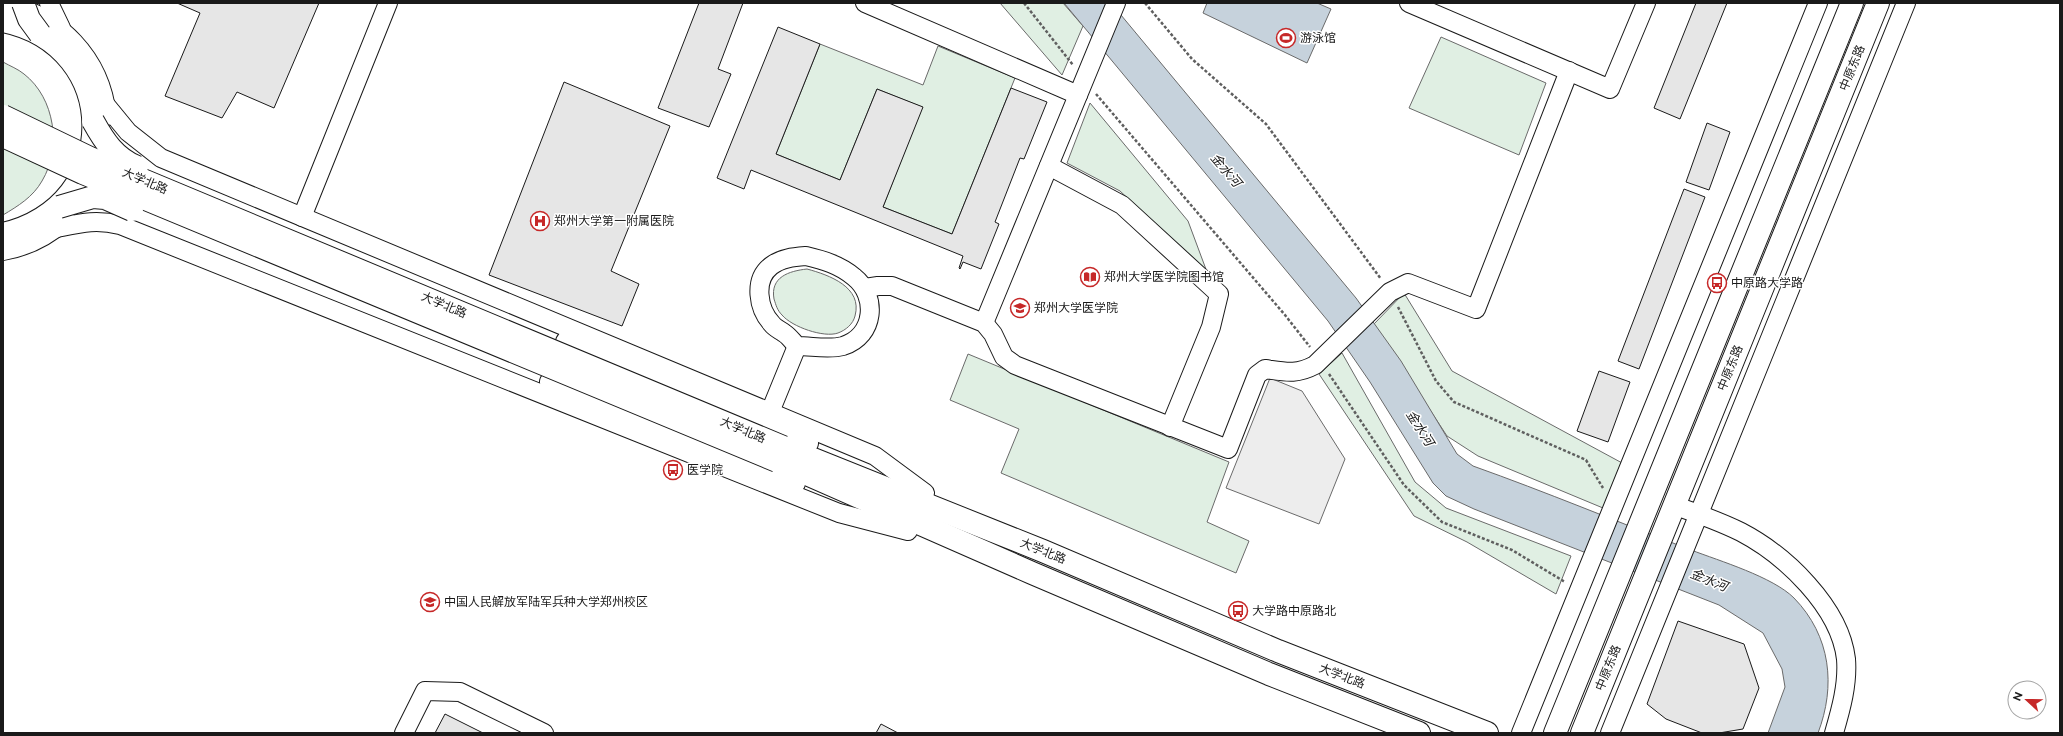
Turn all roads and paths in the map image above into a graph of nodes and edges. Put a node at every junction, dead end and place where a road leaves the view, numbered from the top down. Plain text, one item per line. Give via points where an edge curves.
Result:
1 (3, 3) edge
2 (23, 3) edge
3 (49, 3) edge
4 (388, 3) edge
5 (865, 3) edge
6 (1024, 3) edge
7 (1116, 3) edge
8 (1145, 3) edge
9 (1409, 3) edge
10 (1646, 3) edge
11 (1818, 3) edge
12 (1852, 3) edge
13 (1878, 3) edge
14 (1906, 3) edge
15 (3, 21) edge
16 (63, 31) junction
17 (40, 34) junction
18 (1569, 71) junction
19 (1081, 87) junction
20 (99, 113) junction
21 (3, 116) edge
22 (3, 136) edge
23 (1049, 166) junction
24 (83, 173) junction
25 (59, 207) junction
26 (302, 217) junction
27 (57, 228) junction
28 (3, 234) edge
29 (3, 251) edge
30 (865, 288) junction
31 (1390, 292) junction
32 (984, 323) junction
33 (797, 346) junction
34 (1320, 361) junction
35 (770, 412) junction
36 (1170, 427) junction
37 (780, 454) junction
38 (925, 493) junction
39 (1614, 503) junction
40 (1671, 510) junction
41 (1696, 522) junction
42 (908, 531) junction
43 (1043, 551) junction
44 (1032, 573) junction
45 (1579, 591) junction
46 (404, 733) edge
47 (544, 733) edge
48 (1419, 733) edge
49 (1487, 733) edge
50 (1521, 733) edge
51 (1555, 733) edge
52 (1582, 733) edge
53 (1610, 733) edge
54 (1834, 733) edge

1 - 16 street via 33,12
2 - 17 main road, bridge
3 - 16 street
4 - 26 street
5 - 19 street
6 - 19 path via 1046,29
7 - 19 street
8 - 31 path via 1192,59 1266,124
9 - 18 street
10 - 18 street via 1610,89
11 - 39 street
12 - 51 main road, 中原东路
13 - 40 main road, 中原东路
14 - 41 street
15 - 17 main road
16 - 20 street via 86,56 99,82
17 - 20 main road via 63,52 80,75 91,104
18 - 31 street via 1476,309 1408,283
19 - 23 street
19 - 34 path via 1285,315
20 - 24 main road, bridge via 91,152
20 - 26 street via 161,158
20 - 27 street via 107,139 99,173 82,203
20 - 38 main road, bridge via 102,138 117,156 133,165 568,342
21 - 37 main road, 大学北路, bridge via 90,158
22 - 24 main road, 大学北路, bridge
23 - 32 street
23 - 36 street via 1122,205 1219,294 1211,327
24 - 25 main road via 70,195
24 - 37 main road, 大学北路, bridge
25 - 28 main road via 33,225
25 - 42 main road, bridge via 93,198 106,198
26 - 35 street
27 - 29 street via 27,245
27 - 42 street via 88,221 120,224 839,513
30 - 32 street via 892,286
30 - 33 street via 870,303 870,315 866,329 857,338 843,346
30 - 33 street via 840,267 806,256 781,260 770,266 762,278 759,291 763,312 772,325 786,334
31 - 34 street
31 - 39 path via 1436,381 1454,402 1586,460
32 - 36 street via 1004,357 1015,365
33 - 35 street
34 - 36 street via 1302,372 1265,369 1257,375 1228,449
34 - 45 path via 1404,485 1442,522 1512,550
35 - 38 street via 876,456
37 - 43 main road, 大学北路
37 - 44 main road, 大学北路
38 - 43 main road
39 - 45 street
40 - 41 street
40 - 52 main road, 中原东路
41 - 53 street
41 - 54 street via 1742,533 1767,548 1816,594 1831,616 1846,659 1843,700
42 - 44 main road
43 - 49 main road, 大学北路 via 1278,651
44 - 48 main road, 大学北路 via 1269,674
45 - 50 street
46 - 47 street via 426,691 460,692

